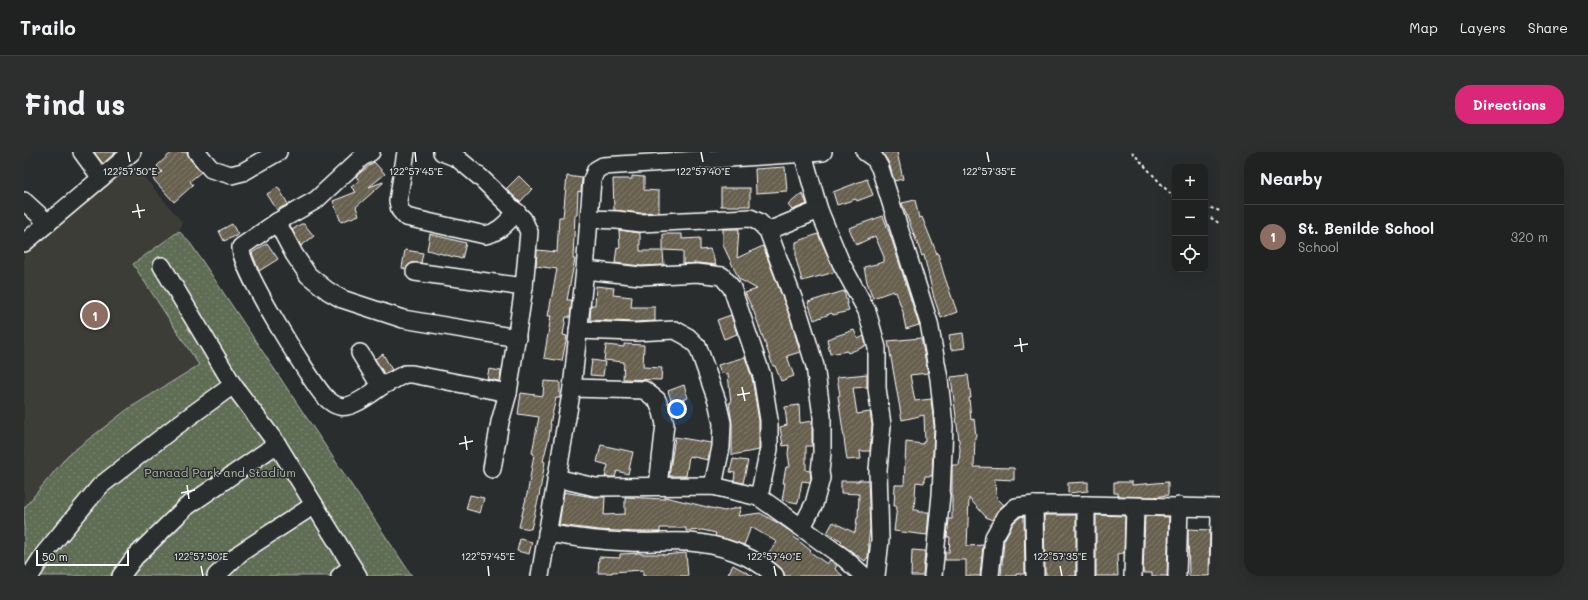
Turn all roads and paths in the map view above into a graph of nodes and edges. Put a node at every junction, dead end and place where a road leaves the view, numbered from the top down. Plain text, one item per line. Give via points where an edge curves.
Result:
1 (82, 152) edge
2 (132, 152) edge
3 (197, 152) edge
4 (278, 152) edge
5 (371, 152) edge
6 (406, 152) edge
7 (442, 152) edge
8 (823, 152) edge
9 (865, 152) edge
10 (1132, 152) edge
11 (803, 154) junction
12 (101, 178) junction
13 (1172, 196) edge
14 (24, 201) edge
15 (1208, 207) edge
16 (820, 210) junction
17 (1220, 211) edge
18 (517, 212) junction
19 (1208, 217) edge
20 (590, 219) junction
21 (277, 222) junction
22 (48, 223) junction
23 (1220, 224) edge
24 (768, 230) junction
25 (24, 243) edge
26 (162, 266) dead end
27 (585, 270) junction
28 (414, 272) dead end
29 (524, 287) junction
30 (578, 330) junction
31 (517, 338) junction
32 (360, 353) dead end
33 (233, 385) junction
34 (382, 386) junction
35 (572, 388) junction
36 (508, 393) junction
37 (277, 444) junction
38 (492, 469) dead end
39 (556, 478) junction
40 (658, 486) junction
41 (713, 486) junction
42 (759, 497) junction
43 (314, 505) junction
44 (1034, 505) junction
45 (1086, 505) junction
46 (1179, 506) junction
47 (1135, 507) junction
48 (1220, 508) edge
49 (1220, 514) edge
50 (802, 527) junction
51 (547, 533) junction
52 (350, 573) edge
53 (30, 576) edge
54 (121, 576) edge
55 (216, 576) edge
56 (540, 576) edge
57 (775, 576) edge
58 (864, 576) edge
59 (876, 576) edge
60 (933, 576) edge
61 (990, 576) edge
62 (1035, 576) edge
63 (1086, 576) edge
64 (1133, 576) edge
65 (1177, 576) edge
66 (1219, 576) edge

1 - 12 street
2 - 12 street
3 - 4 street via 211,169 231,175 243,172
5 - 21 street via 361,158 316,200
6 - 18 street via 398,201 400,210 406,217 486,235 494,234
7 - 18 street via 457,158
8 - 11 street
9 - 60 street via 876,159 880,168 929,323 939,379 944,426 941,496
10 - 13 path
11 - 16 street
11 - 20 street via 603,166 596,170 592,180
12 - 22 street
14 - 22 street
15 - 17 path
16 - 24 street
16 - 59 street via 841,263 867,311 877,348 877,388 882,425 878,470 880,540
18 - 29 street via 524,219 529,232
19 - 23 path
20 - 24 street via 640,223 750,218
20 - 27 street
21 - 31 street via 308,274 342,299 402,319
21 - 34 street via 240,250 261,297 300,361 324,396 339,407 360,401
22 - 25 street
24 - 50 street via 815,366 822,416 821,478 814,504
26 - 33 street
27 - 30 street
27 - 42 street via 642,276 697,273 722,276 732,288 762,376 768,420 769,449
28 - 29 street
29 - 31 street
30 - 35 street
30 - 41 street via 675,330 688,337 698,347 722,423 721,448
31 - 36 street
32 - 34 street
33 - 37 street
33 - 53 street via 100,486 44,554
34 - 36 street via 405,374 412,374
35 - 39 street
35 - 40 street via 644,390 657,400 665,424
36 - 38 street
37 - 43 street
37 - 54 street via 186,507 135,557
39 - 40 street via 595,487
39 - 51 street
40 - 41 street
41 - 42 street
42 - 50 street
43 - 52 street
43 - 55 street via 240,554
44 - 45 street
44 - 61 street via 1016,507 999,527 994,537
44 - 62 street
45 - 47 street
45 - 63 street
46 - 47 street
46 - 48 street
46 - 65 street
47 - 64 street
49 - 66 street
50 - 58 street
51 - 56 street
51 - 57 street via 595,541 689,542 721,547 747,557

